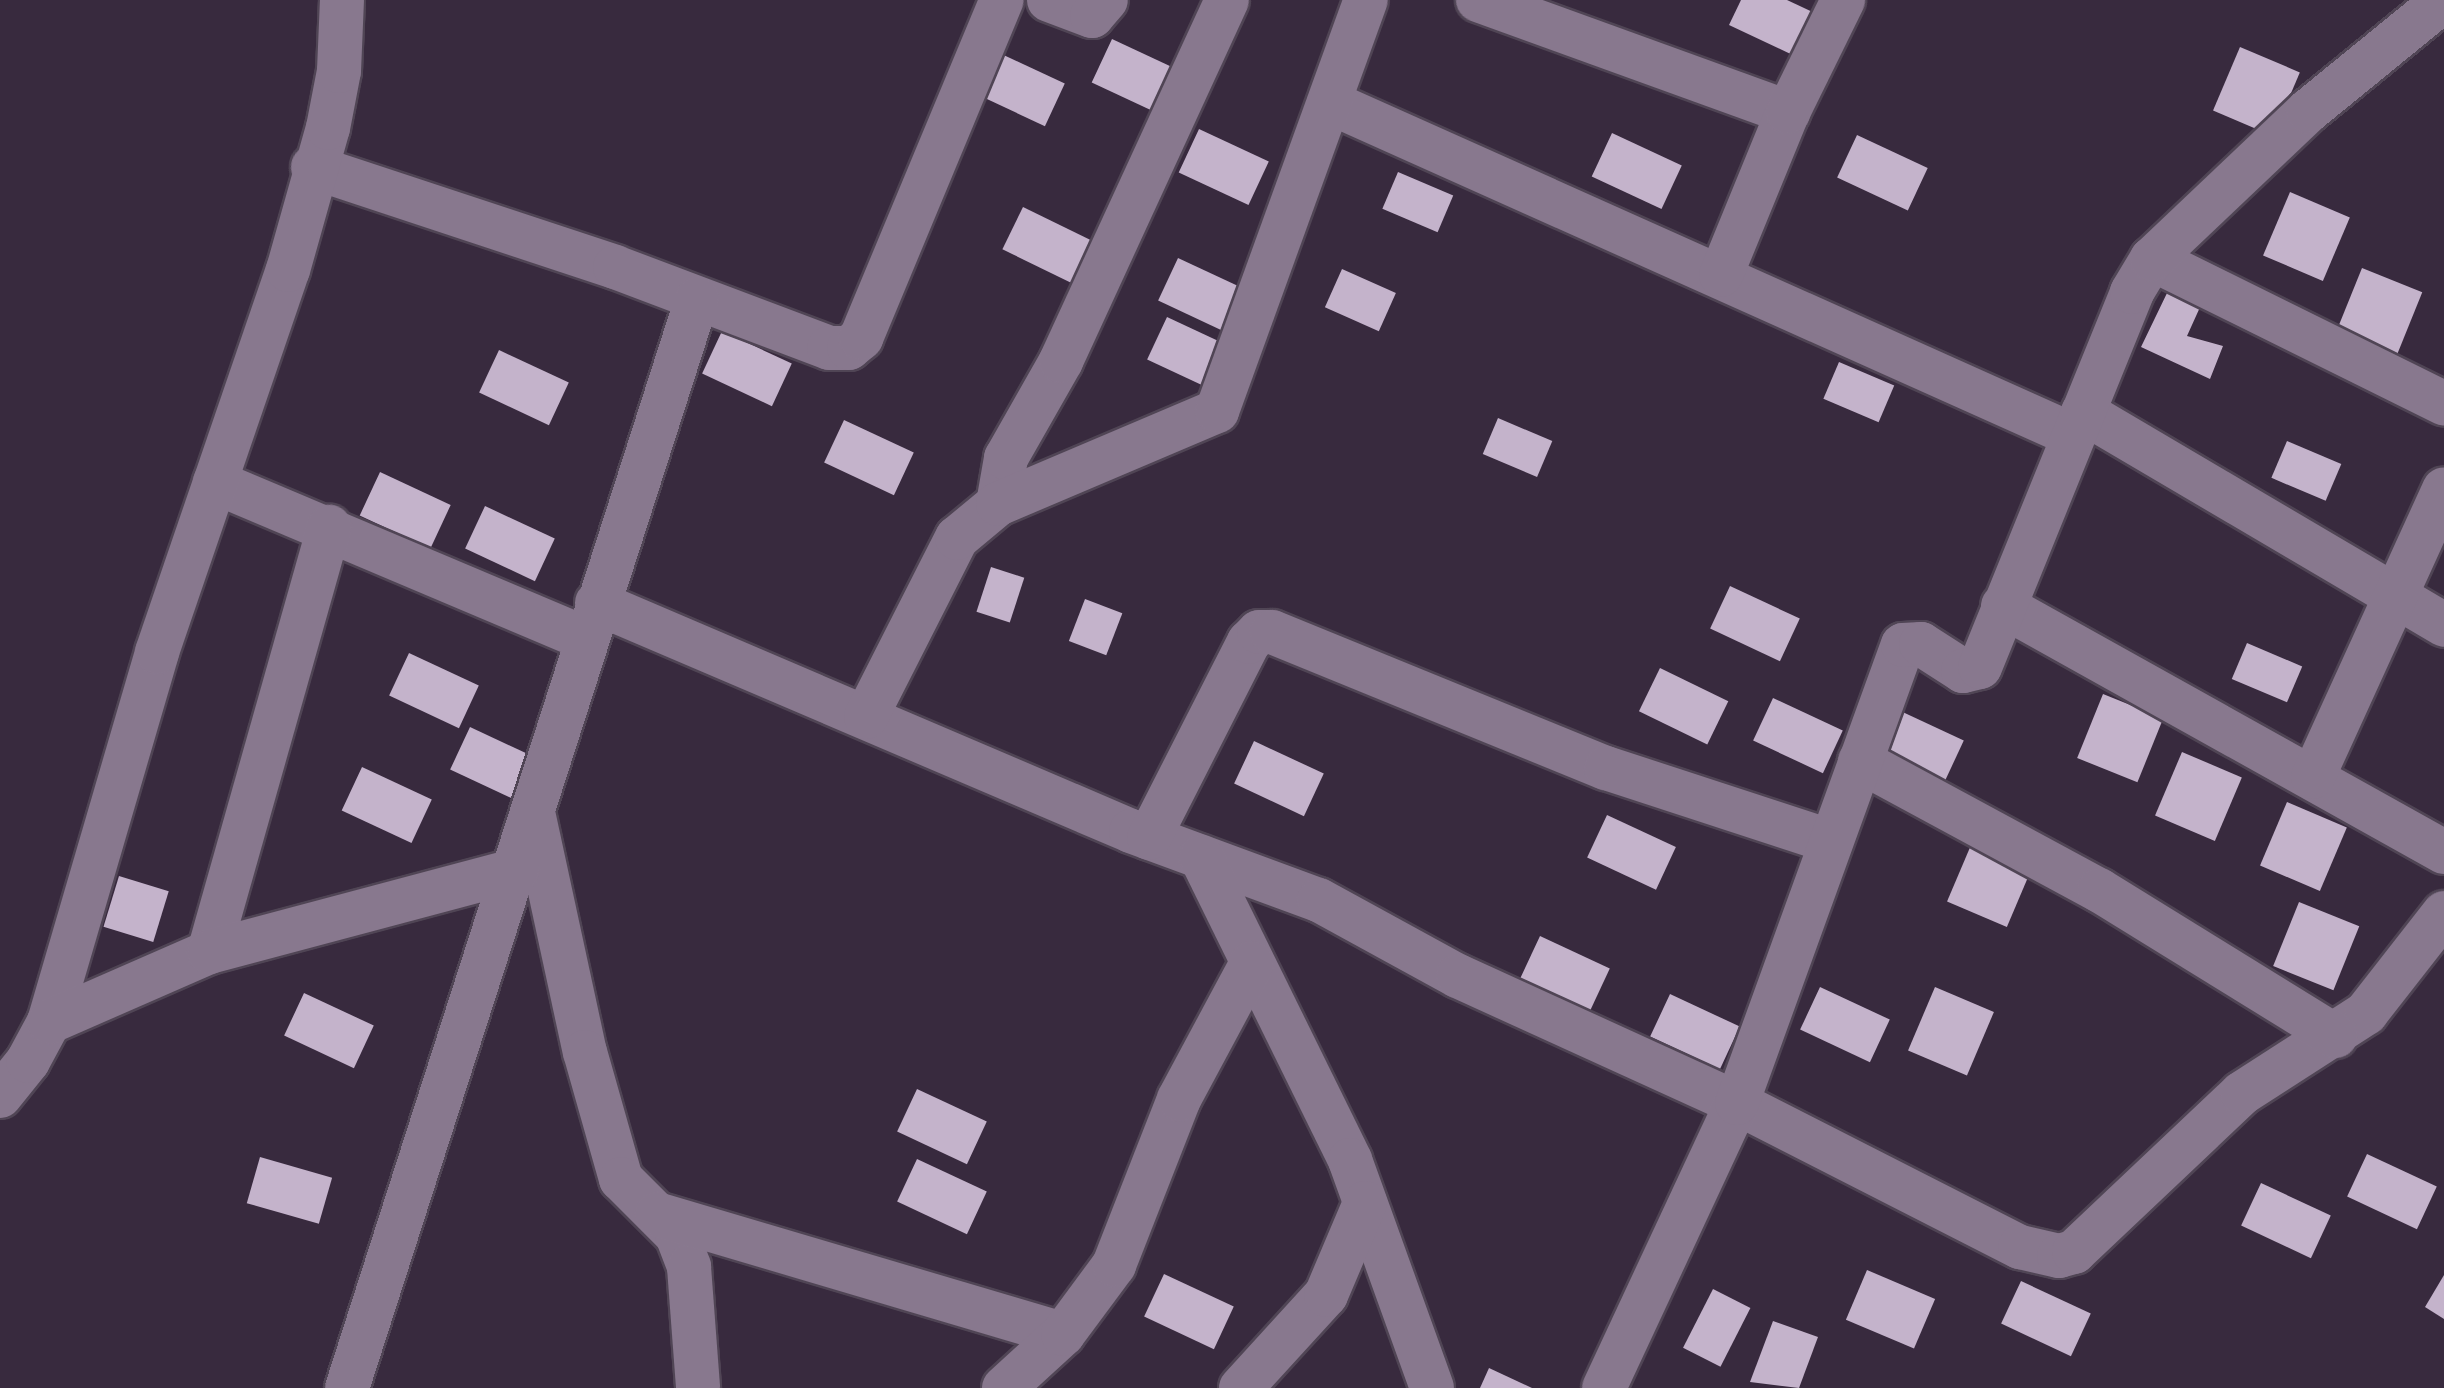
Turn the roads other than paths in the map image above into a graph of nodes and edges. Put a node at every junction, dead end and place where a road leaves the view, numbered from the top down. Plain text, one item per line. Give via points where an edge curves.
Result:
1 (342, 0) edge
2 (1002, 0) edge
3 (1049, 0) edge
4 (1106, 0) edge
5 (1227, 0) edge
6 (1366, 0) edge
7 (1478, 0) edge
8 (1843, 0) edge
9 (2444, 0) edge
10 (1331, 103) junction
11 (1788, 112) junction
12 (313, 167) junction
13 (2152, 259) junction
14 (1721, 275) junction
15 (697, 299) junction
16 (2444, 403) edge
17 (2078, 423) junction
18 (215, 482) junction
19 (2444, 489) edge
20 (998, 504) junction
21 (329, 527) junction
22 (2392, 596) junction
23 (2003, 606) junction
24 (592, 621) junction
25 (2444, 625) edge
26 (866, 717) junction
27 (1860, 761) junction
28 (2313, 777) junction
29 (533, 815) junction
30 (1149, 838) junction
31 (1830, 841) junction
32 (2444, 852) edge
33 (1201, 857) junction
34 (517, 870) junction
35 (2444, 913) edge
36 (209, 952) junction
37 (1252, 963) junction
38 (49, 1022) junction
39 (2335, 1036) junction
40 (0, 1096) edge
41 (1737, 1103) junction
42 (1365, 1203) junction
43 (657, 1214) junction
44 (1063, 1334) junction
45 (347, 1388) edge
46 (698, 1388) edge
47 (1004, 1388) edge
48 (1241, 1388) edge
49 (1432, 1388) edge
50 (1604, 1388) edge

1 - 12 street via 339,71 328,128
2 - 15 street via 861,338 849,348 829,348
3 - 4 street via 1092,16
5 - 20 street via 1061,361 1006,458
6 - 10 street
7 - 11 street
8 - 11 street
9 - 13 street via 2308,111
10 - 14 street
10 - 20 street via 1217,411
11 - 14 street
12 - 15 street
12 - 18 street via 288,270
13 - 16 street
13 - 17 street via 2132,292
14 - 17 street
15 - 24 street
17 - 22 street
17 - 23 street
18 - 21 street
18 - 38 street via 157,652
19 - 22 street
20 - 26 street via 957,538
21 - 24 street
21 - 36 street
22 - 25 street
22 - 28 street
23 - 27 street via 1980,667 1973,672 1921,644 1903,645
23 - 28 street
24 - 26 street
24 - 29 street
26 - 30 street
27 - 31 street
27 - 39 street via 2099,890
28 - 32 street
29 - 34 street
29 - 43 street via 585,1052 621,1179
30 - 31 street via 1249,642 1259,632 1272,632 1606,768
30 - 33 street
31 - 41 street
33 - 37 street
33 - 41 street via 1319,900 1458,976
34 - 36 street
34 - 45 street
35 - 39 street via 2366,1013
36 - 38 street
37 - 42 street via 1350,1160
37 - 44 street via 1179,1099 1114,1265
38 - 40 street via 28,1061
39 - 41 street via 2242,1093 2074,1252 2059,1256 2020,1247
41 - 50 street
42 - 48 street via 1326,1295
42 - 49 street
43 - 44 street
43 - 46 street via 677,1235 689,1267
44 - 47 street

